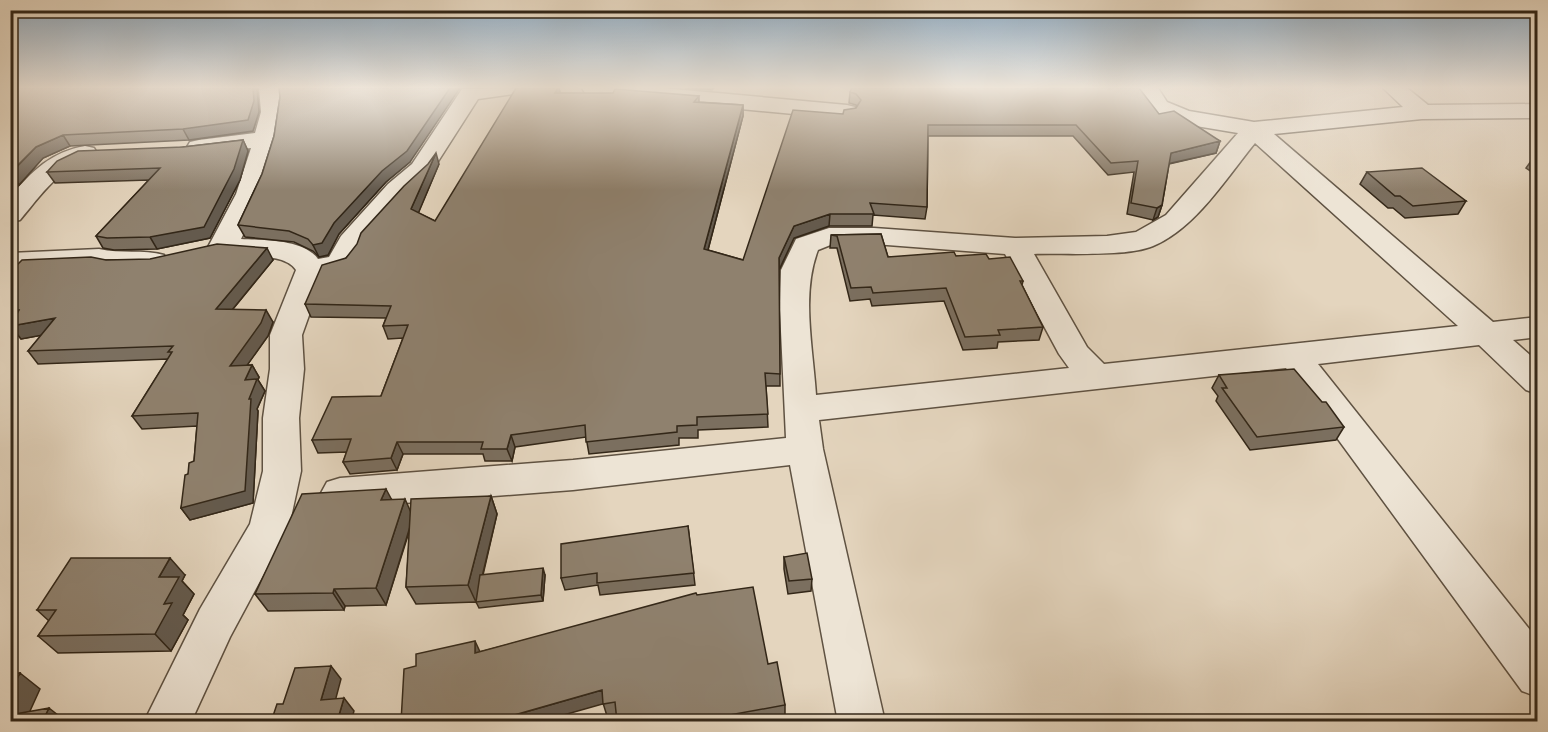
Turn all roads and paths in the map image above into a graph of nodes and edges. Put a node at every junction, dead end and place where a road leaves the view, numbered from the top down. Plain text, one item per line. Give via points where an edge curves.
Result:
1 (269, 122) edge
2 (452, 122) edge
3 (1214, 122) edge
4 (1322, 122) edge
5 (1254, 129) junction
6 (265, 139) junction
7 (178, 149) edge
8 (112, 152) edge
9 (10, 214) edge
10 (223, 246) junction
11 (1016, 246) junction
12 (10, 262) edge
13 (311, 270) junction
14 (1538, 327) edge
15 (1488, 335) junction
16 (1294, 356) junction
17 (1096, 377) junction
18 (1538, 382) edge
19 (800, 409) junction
20 (805, 449) junction
21 (276, 497) junction
22 (1538, 676) edge
23 (167, 722) edge
24 (862, 722) edge

1 - 6 street
2 - 13 street via 422,169 397,189 351,242 339,263
3 - 5 street
4 - 5 street
5 - 11 street via 1176,220 1143,240
5 - 15 street
6 - 7 street
6 - 10 street via 256,182
8 - 9 street via 80,153 54,165
10 - 12 street via 157,261 99,258
10 - 13 street via 276,249 303,258
11 - 17 street via 1075,354
11 - 19 street via 874,236 830,236 806,244 796,270
13 - 21 street via 286,335 282,471
14 - 15 street
15 - 16 street
15 - 18 street
16 - 17 street
16 - 22 street
17 - 19 street
19 - 20 street
20 - 21 street via 538,478
20 - 24 street
21 - 23 street via 269,527 215,623

